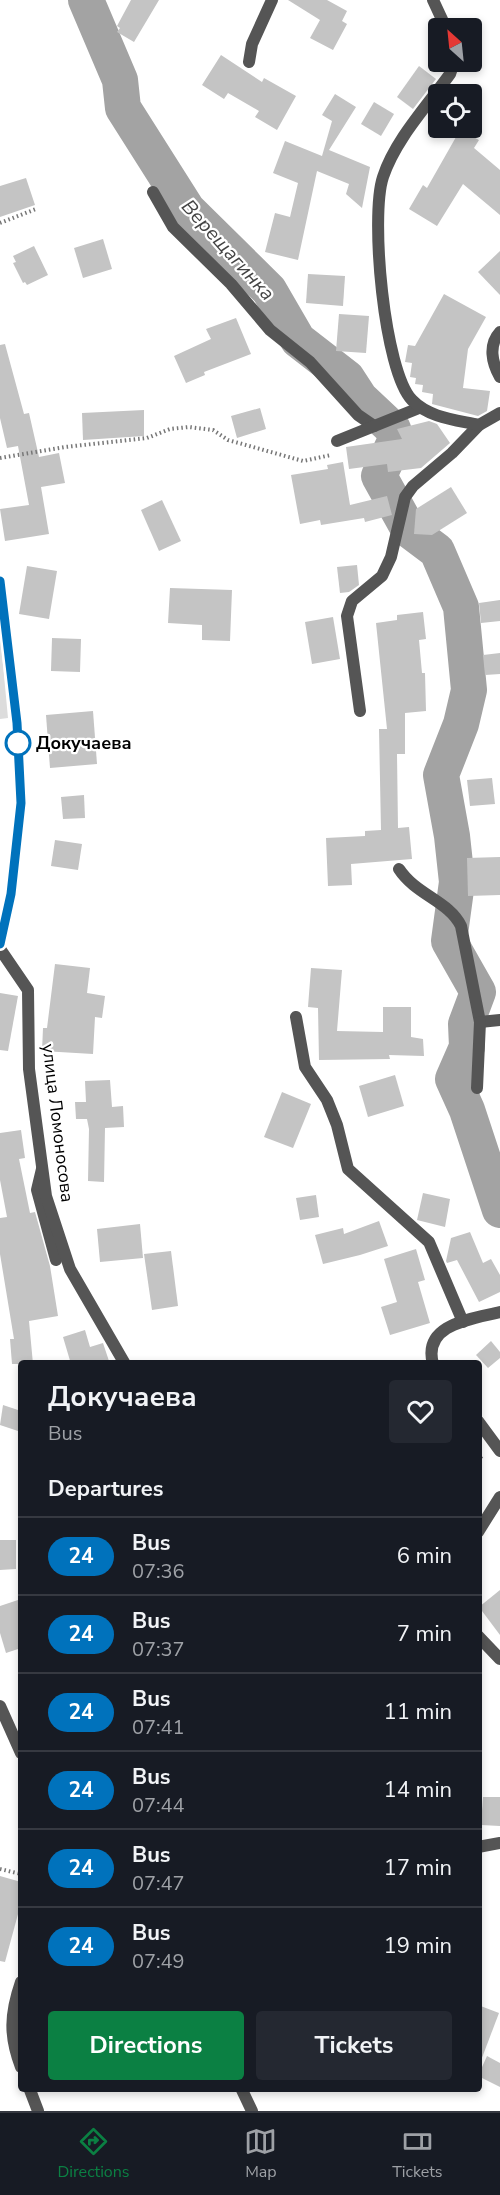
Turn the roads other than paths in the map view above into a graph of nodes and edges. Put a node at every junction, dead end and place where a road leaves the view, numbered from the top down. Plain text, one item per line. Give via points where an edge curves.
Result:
1 (272, 0) edge
2 (433, 0) edge
3 (441, 18) edge
4 (249, 62) dead end
5 (451, 72) edge
6 (153, 192) dead end
7 (500, 332) edge
8 (500, 377) edge
9 (420, 408) junction
10 (500, 413) edge
11 (479, 425) junction
12 (374, 426) junction
13 (337, 441) road end
14 (0, 581) edge
15 (360, 711) dead end
16 (399, 869) dead end
17 (0, 944) edge
18 (0, 949) edge
19 (296, 1017) dead end
20 (500, 1020) edge
21 (480, 1022) junction
22 (477, 1088) dead end
23 (43, 1168) junction
24 (56, 1260) dead end
25 (500, 1312) edge
26 (459, 1323) junction
27 (123, 1360) edge
28 (432, 1360) edge
29 (482, 1427) edge
30 (500, 1451) edge
31 (500, 1497) edge
32 (482, 1526) edge
33 (482, 1640) edge
34 (500, 1659) edge
35 (0, 1706) edge
36 (18, 1746) edge
37 (500, 1843) edge
38 (482, 1846) edge
39 (18, 1990) edge
40 (18, 2060) edge
41 (31, 2092) edge
42 (243, 2092) edge
43 (38, 2111) edge
44 (252, 2111) edge

1 - 4 street via 252,44
2 - 3 street
5 - 9 street via 390,159 378,203 387,332 395,369
6 - 12 street via 173,227 231,284 270,330 310,362 358,415
7 - 8 street via 492,345 492,359
9 - 11 street
9 - 12 street
10 - 11 street
11 - 15 street via 405,497 391,557 382,576 352,601 347,616
12 - 13 street
14 - 17 street via 17,723 21,803 11,894
16 - 21 street via 417,890 457,917
18 - 23 street, улица Ломоносова via 28,990 29,1069
19 - 26 street via 305,1067 327,1100 348,1169 429,1242
20 - 21 street
21 - 22 street
23 - 24 street via 37,1190
23 - 27 street, улица Ломоносова via 46,1196 70,1269
25 - 26 street
26 - 28 street via 440,1331 433,1340
29 - 30 street
31 - 32 street
33 - 34 street
35 - 36 street
37 - 38 street
39 - 40 street via 13,2003 12,2046
41 - 43 street
42 - 44 street

